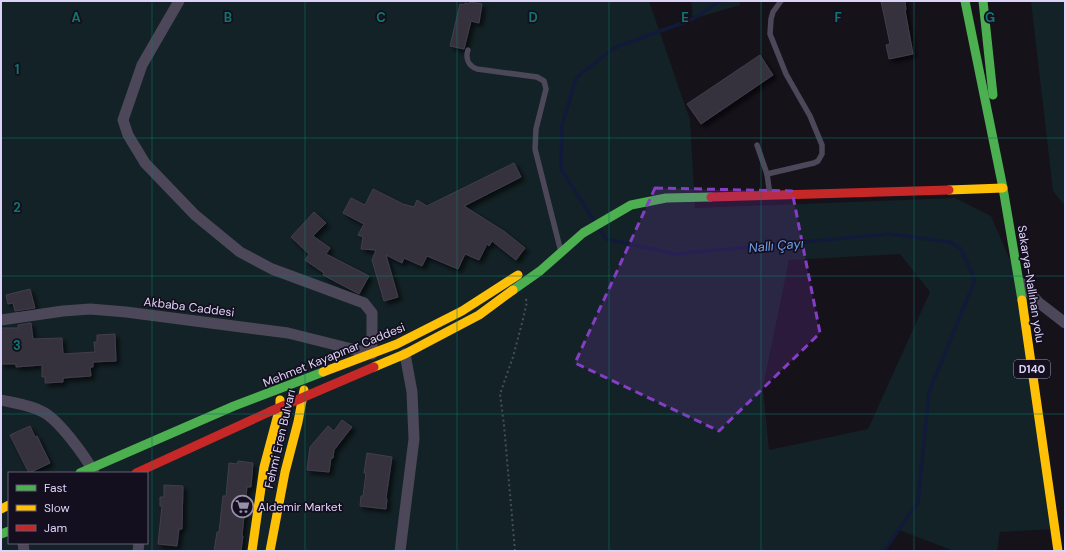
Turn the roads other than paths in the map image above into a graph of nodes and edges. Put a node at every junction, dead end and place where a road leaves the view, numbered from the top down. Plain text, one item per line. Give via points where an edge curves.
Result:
1 (179, 1) edge
2 (781, 1) edge
3 (965, 1) edge
4 (983, 1) edge
5 (468, 50) dead end
6 (757, 145) dead end
7 (767, 174) junction
8 (1003, 188) junction
9 (770, 195) junction
10 (583, 233) junction
11 (560, 248) junction
12 (1020, 283) junction
13 (1, 320) edge
14 (1065, 323) edge
15 (372, 354) junction
16 (405, 354) junction
17 (306, 380) junction
18 (280, 389) junction
19 (303, 397) junction
20 (1, 400) edge
21 (280, 407) junction
22 (93, 470) edge
23 (143, 472) edge
24 (252, 551) edge
25 (270, 551) edge
26 (400, 551) edge
27 (1058, 551) edge

1 - 15 street via 142,65 123,120 128,135 145,163 195,215 240,252 272,269 364,303 372,313
2 - 7 lane via 773,12 770,34 786,74 810,116 822,145 822,154 814,164
3 - 8 main road, Sakarya-Nallıhan yolu / D140
4 - 8 main road, Sakarya-Nallıhan yolu / D140
5 - 11 lane via 468,61 477,69 538,77 546,85 536,129 535,149
6 - 7 lane
7 - 9 lane
8 - 9 main road
8 - 12 main road, Sakarya-Nallıhan yolu / D140
9 - 10 main road via 666,198 631,205
10 - 11 main road, Mehmet Kayapınar Caddesi
10 - 16 main road via 540,271 479,315
11 - 15 main road, Mehmet Kayapınar Caddesi via 462,311
12 - 14 street via 1038,302
12 - 27 main road, Sakarya-Nallıhan yolu / D140
13 - 15 street, Akbaba Caddesi via 90,309 288,334
15 - 17 main road, Mehmet Kayapınar Caddesi
16 - 19 main road
16 - 26 street via 412,392 414,439
17 - 18 main road, Mehmet Kayapınar Caddesi
17 - 19 main road, Fehmi Eren Bulvarı
18 - 21 main road, Fehmi Eren Bulvarı
18 - 22 main road, Mehmet Kayapınar Caddesi via 234,406
19 - 21 main road
19 - 25 main road, Fehmi Eren Bulvarı via 284,472
20 - 22 street via 42,411 52,418
21 - 23 main road
21 - 24 main road, Fehmi Eren Bulvarı via 264,467

